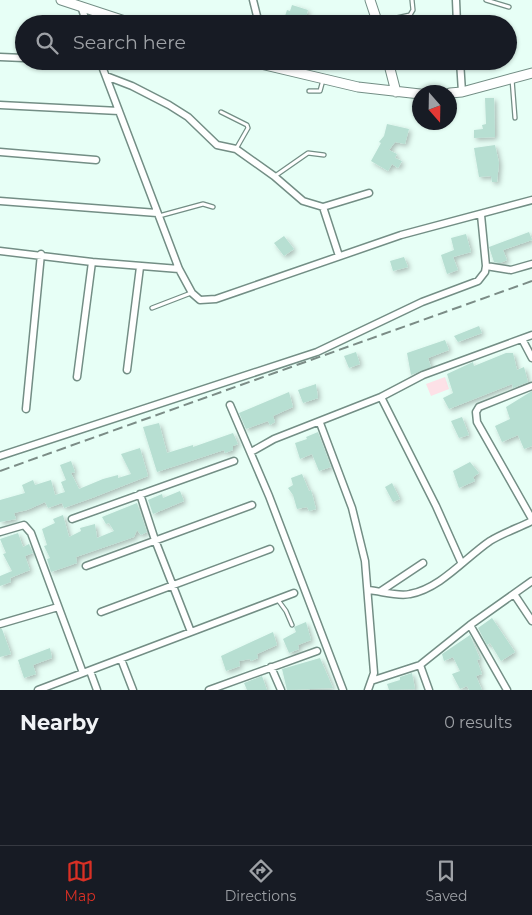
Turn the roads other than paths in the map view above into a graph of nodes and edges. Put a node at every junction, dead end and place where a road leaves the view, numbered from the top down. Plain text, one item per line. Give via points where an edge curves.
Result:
1 (61, 0) edge
2 (252, 0) edge
3 (370, 0) edge
4 (412, 0) edge
5 (456, 0) edge
6 (486, 0) edge
7 (81, 6) junction
8 (510, 7) dead end
9 (84, 15) edge
10 (108, 15) edge
11 (256, 15) edge
12 (375, 15) edge
13 (410, 15) edge
14 (457, 15) edge
15 (0, 56) edge
16 (15, 57) edge
17 (103, 70) edge
18 (287, 70) edge
19 (390, 70) edge
20 (461, 70) edge
21 (532, 73) edge
22 (106, 76) junction
23 (323, 79) junction
24 (512, 79) junction
25 (309, 91) dead end
26 (396, 92) junction
27 (457, 92) edge
28 (462, 92) junction
29 (412, 93) edge
30 (0, 105) edge
31 (119, 111) junction
32 (221, 112) dead end
33 (515, 118) dead end
34 (236, 149) junction
35 (0, 152) edge
36 (324, 156) dead end
37 (96, 160) dead end
38 (274, 176) junction
39 (369, 193) dead end
40 (532, 200) edge
41 (0, 201) edge
42 (213, 207) dead end
43 (323, 207) junction
44 (158, 215) junction
45 (481, 215) junction
46 (0, 251) edge
47 (41, 254) junction
48 (339, 256) junction
49 (92, 262) junction
50 (532, 264) edge
51 (486, 266) junction
52 (140, 267) junction
53 (179, 269) junction
54 (192, 293) junction
55 (152, 308) dead end
56 (532, 335) edge
57 (522, 340) junction
58 (532, 358) edge
59 (127, 370) dead end
60 (78, 377) dead end
61 (532, 386) edge
62 (381, 397) junction
63 (230, 405) dead end
64 (26, 409) dead end
65 (320, 423) junction
66 (251, 452) junction
67 (0, 456) edge
68 (234, 461) dead end
69 (140, 494) junction
70 (252, 505) dead end
71 (72, 519) dead end
72 (532, 520) edge
73 (0, 532) edge
74 (155, 540) junction
75 (270, 549) dead end
76 (461, 562) junction
77 (424, 564) dead end
78 (86, 566) dead end
79 (532, 581) edge
80 (172, 585) junction
81 (368, 590) junction
82 (381, 591) junction
83 (294, 593) dead end
84 (514, 594) junction
85 (277, 599) junction
86 (58, 607) junction
87 (101, 612) dead end
88 (532, 621) edge
89 (0, 624) edge
90 (292, 625) dead end
91 (470, 625) junction
92 (191, 632) junction
93 (317, 651) dead end
94 (121, 659) junction
95 (420, 665) junction
96 (271, 667) junction
97 (86, 672) junction
98 (374, 680) junction
99 (213, 689) edge
100 (38, 690) edge
101 (97, 690) edge
102 (134, 690) edge
103 (281, 690) edge
104 (344, 690) edge
105 (368, 690) edge
106 (429, 690) edge
107 (508, 690) edge

1 - 7 street
2 - 11 street
3 - 12 street
4 - 13 lane
5 - 14 street
6 - 8 lane
7 - 9 street
7 - 10 street
15 - 16 street
17 - 22 street
18 - 23 street
19 - 26 street
20 - 28 street
21 - 24 street
22 - 31 street
22 - 34 street via 169,105 188,117 217,145
23 - 25 lane via 320,91
23 - 26 street
24 - 28 street
24 - 33 lane
26 - 29 street
27 - 28 street
30 - 31 street
31 - 44 street
32 - 34 lane via 248,128
34 - 38 street
35 - 37 street
36 - 38 lane via 308,153
38 - 43 street via 303,201
39 - 43 street
40 - 45 street
41 - 44 street
42 - 44 lane via 203,204
43 - 48 street
44 - 53 street
45 - 48 street
45 - 51 street
46 - 47 street
47 - 49 street
47 - 64 street
48 - 54 street via 216,300 200,300
49 - 52 street
49 - 60 street
50 - 51 street via 511,270
51 - 67 street via 478,281 422,302 317,352
52 - 53 street
52 - 59 street
53 - 54 street
54 - 55 lane
56 - 57 street
57 - 58 street
57 - 62 street via 423,375
61 - 72 street via 479,407 476,412 477,422
62 - 65 street
62 - 76 street
63 - 66 street
65 - 66 street via 274,439
65 - 81 street via 352,508 365,561
66 - 104 street
68 - 69 street
69 - 71 street
69 - 74 street
70 - 74 street
72 - 76 street via 496,538
73 - 86 street via 26,526
74 - 78 street
74 - 80 street
75 - 80 street
76 - 82 street via 427,588 409,594
77 - 82 street
79 - 84 street
80 - 87 street
80 - 92 street
81 - 82 street
81 - 98 street
83 - 85 street
84 - 88 street
84 - 91 street
85 - 90 lane
85 - 92 street
86 - 89 street
86 - 97 street
91 - 95 street
91 - 107 street
92 - 94 street
93 - 96 street
94 - 97 street
94 - 102 street
95 - 98 street
95 - 106 street
96 - 99 street
96 - 103 street
97 - 100 street
97 - 101 street
98 - 105 street

